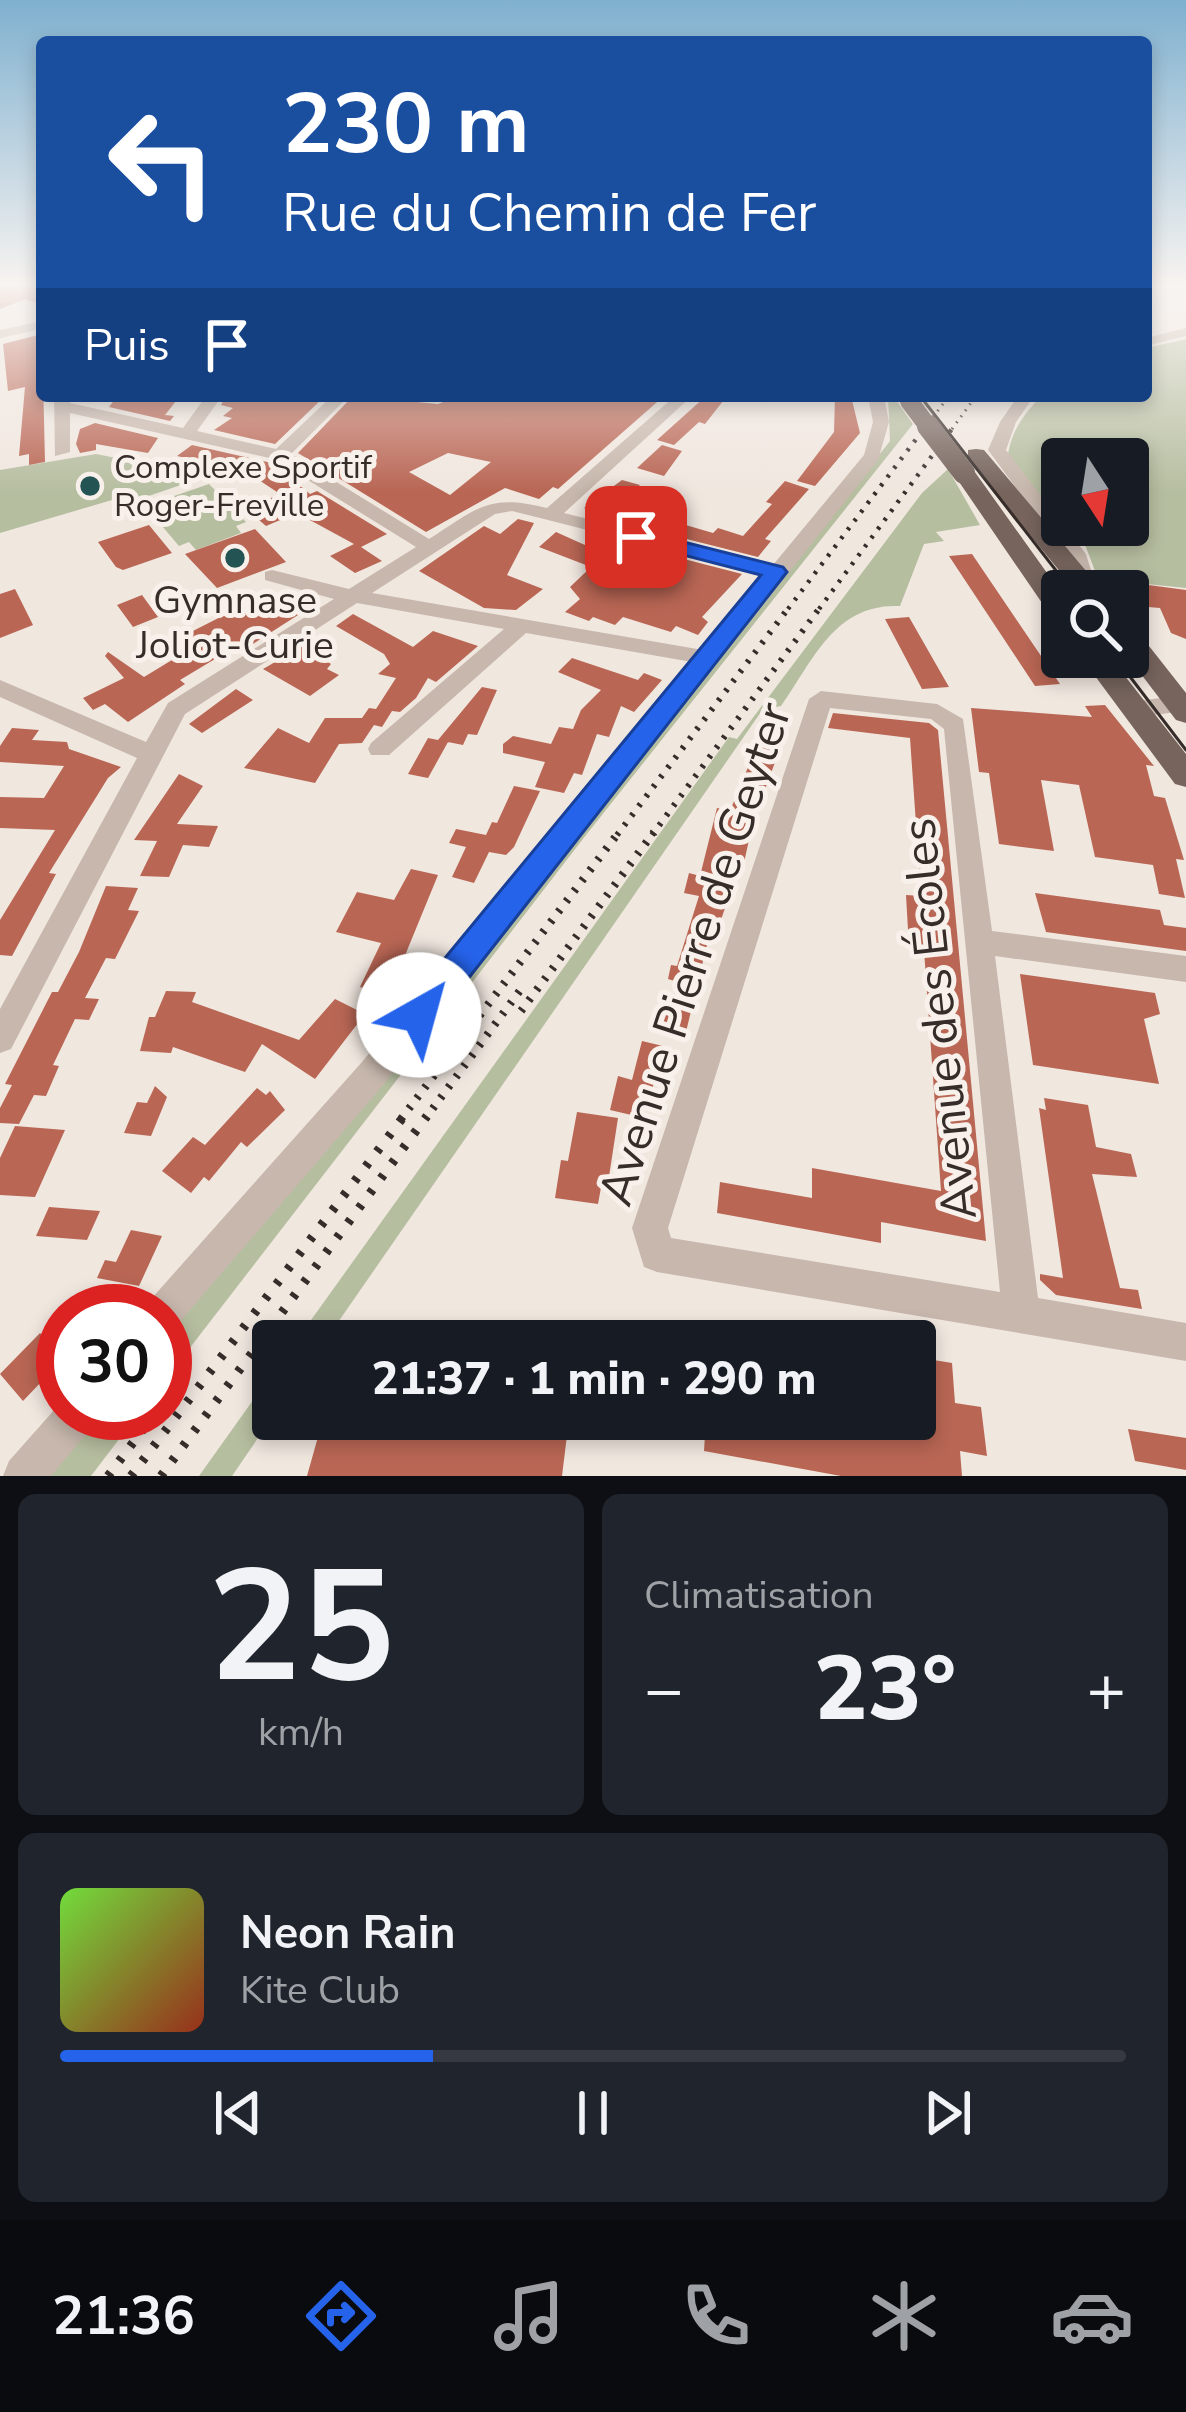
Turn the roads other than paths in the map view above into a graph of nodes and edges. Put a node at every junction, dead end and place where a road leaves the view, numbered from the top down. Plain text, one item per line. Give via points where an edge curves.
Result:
1 (62, 402) edge
2 (66, 402) edge
3 (210, 402) edge
4 (335, 402) edge
5 (677, 402) edge
6 (877, 402) edge
7 (918, 402) edge
8 (1022, 402) edge
9 (188, 434) junction
10 (61, 452) dead end
11 (280, 455) junction
12 (970, 464) junction
13 (551, 515) junction
14 (431, 548) junction
15 (1070, 570) edge
16 (1081, 570) edge
17 (775, 572) junction
18 (272, 576) dead end
19 (1041, 580) edge
20 (354, 596) junction
21 (522, 625) junction
22 (708, 658) junction
23 (1149, 664) edge
24 (1112, 678) edge
25 (0, 688) edge
26 (1184, 707) edge
27 (1136, 709) junction
28 (949, 716) joint
29 (380, 749) dead end
30 (153, 755) junction
31 (1186, 776) edge
32 (977, 941) junction
33 (1186, 969) edge
34 (0, 1039) edge
35 (189, 1284) edge
36 (1021, 1314) junction
37 (1186, 1342) edge
38 (55, 1440) edge
39 (25, 1476) edge

1 - 10 street
2 - 9 street
3 - 9 street
4 - 11 street
5 - 13 street
6 - 17 street via 872,456
7 - 12 main road, bridge
8 - 16 street via 997,450
9 - 11 street
11 - 14 street
12 - 15 main road
12 - 19 main road
13 - 14 street via 498,505
13 - 17 street
14 - 20 street
17 - 22 street
18 - 20 street
20 - 21 street
20 - 30 street via 176,709
21 - 22 street
21 - 29 street
22 - 35 street via 373,1073
23 - 26 main road
24 - 27 main road
25 - 30 street
26 - 27 street
27 - 31 main road
28 - 32 street, Avenue des Écoles
28 - 36 street, Avenue Pierre de Geyter via 821,699 650,1228 657,1255
30 - 34 street
32 - 33 street
32 - 36 street, Avenue des Écoles
36 - 37 street, Avenue Pierre de Geyter
38 - 39 street

